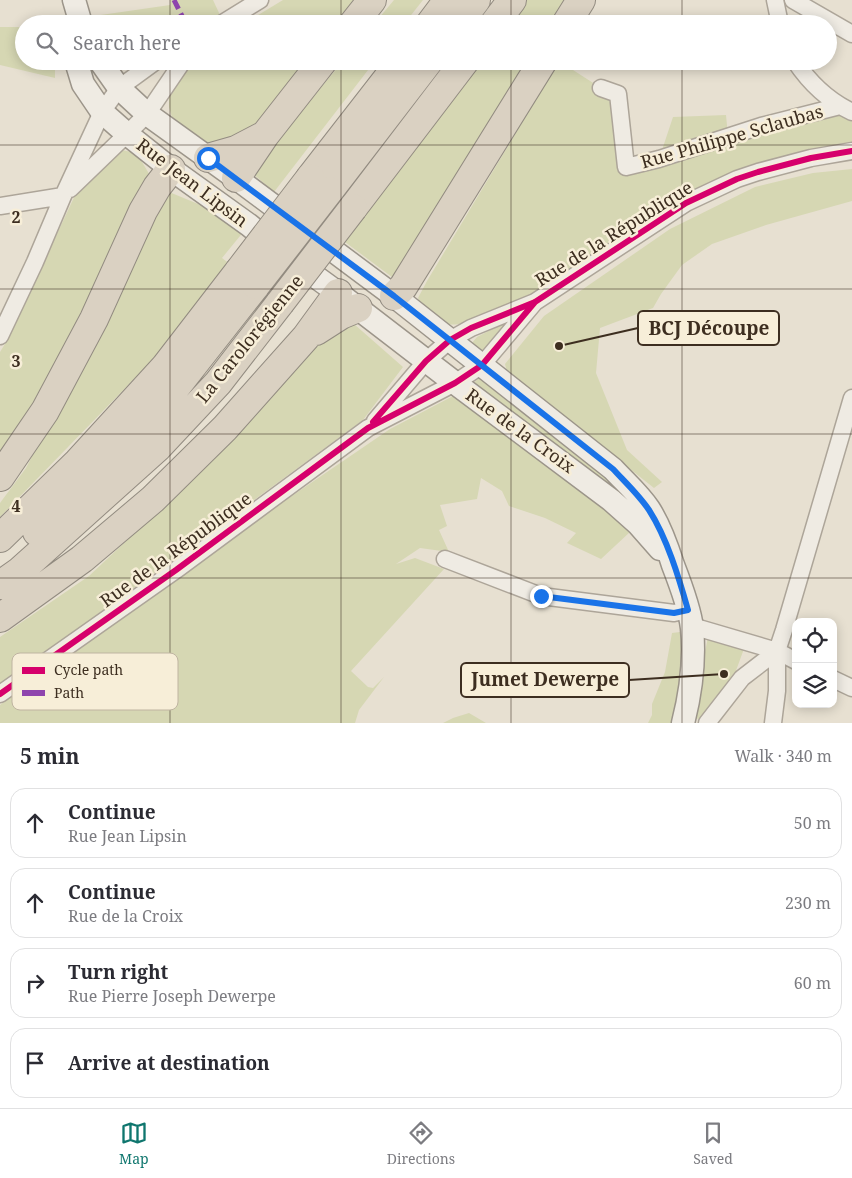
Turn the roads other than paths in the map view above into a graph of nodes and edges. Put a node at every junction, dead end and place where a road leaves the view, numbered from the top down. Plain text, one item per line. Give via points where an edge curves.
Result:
1 (68, 0) edge
2 (74, 0) edge
3 (260, 0) edge
4 (372, 0) edge
5 (448, 0) edge
6 (476, 0) edge
7 (512, 0) edge
8 (580, 0) edge
9 (775, 0) edge
10 (793, 0) edge
11 (68, 15) edge
12 (78, 15) edge
13 (235, 15) edge
14 (360, 15) edge
15 (437, 15) edge
16 (465, 15) edge
17 (501, 15) edge
18 (571, 15) edge
19 (778, 15) edge
20 (819, 15) edge
21 (837, 25) edge
22 (852, 34) edge
23 (79, 70) edge
24 (106, 70) edge
25 (144, 70) edge
26 (177, 70) edge
27 (316, 70) edge
28 (394, 70) edge
29 (421, 70) edge
30 (458, 70) edge
31 (537, 70) edge
32 (800, 70) edge
33 (119, 88) junction
34 (601, 88) dead end
35 (846, 109) edge
36 (102, 112) junction
37 (147, 114) junction
38 (127, 134) junction
39 (265, 135) junction
40 (852, 151) edge
41 (208, 158) junction
42 (170, 169) junction
43 (236, 178) junction
44 (319, 185) junction
45 (63, 196) junction
46 (0, 206) edge
47 (249, 226) junction
48 (302, 228) joint
49 (283, 254) joint
50 (344, 259) junction
51 (248, 278) junction
52 (394, 296) junction
53 (348, 300) junction
54 (535, 302) junction
55 (0, 336) edge
56 (450, 340) junction
57 (426, 361) junction
58 (482, 365) junction
59 (455, 383) junction
60 (852, 398) edge
61 (368, 428) junction
62 (0, 477) edge
63 (0, 538) edge
64 (445, 559) dead end
65 (674, 567) junction
66 (0, 568) edge
67 (0, 585) edge
68 (0, 618) edge
69 (690, 618) junction
70 (777, 651) junction
71 (58, 653) edge
72 (792, 659) edge
73 (837, 681) edge
74 (12, 686) edge
75 (852, 688) edge
76 (0, 694) edge
77 (683, 723) edge
78 (707, 723) edge
79 (773, 723) edge

1 - 11 street
2 - 12 street
3 - 13 street
4 - 14 highway
5 - 15 highway
6 - 16 highway
7 - 17 highway
8 - 18 highway
9 - 19 street
10 - 20 street
21 - 22 street
23 - 36 street, Rue Jean Lipsin via 83,84
24 - 33 street, Rue Jean Lipsin
25 - 33 street
26 - 37 street
27 - 39 highway
28 - 44 highway, La Carolorégienne
29 - 44 highway, La Carolorégienne
30 - 67 highway, La Carolorégienne, bridge via 218,383 158,447 20,571
31 - 52 highway via 403,287
32 - 35 street
33 - 36 street
33 - 37 street, Rue Jean Lipsin
34 - 35 street, Rue Philippe Sclaubas via 618,94 626,167 761,126
36 - 38 street, Rue Jean Lipsin
36 - 45 street
37 - 38 street
37 - 41 street, Rue Jean Lipsin
38 - 42 street, Rue Jean Lipsin
38 - 45 street
39 - 41 highway via 236,150
39 - 43 highway
40 - 54 street, Rue de la République via 773,167 710,191 686,203
41 - 42 street
41 - 43 street, Rue Jean Lipsin
42 - 47 street, Rue Jean Lipsin
42 - 62 highway via 143,211 94,319 45,411
43 - 47 street via 236,200
43 - 48 street, Rue Jean Lipsin
44 - 51 highway, La Carolorégienne, bridge
45 - 46 street
45 - 55 street
47 - 49 street, Rue Jean Lipsin
48 - 50 street, Rue de la Croix
49 - 53 street, Rue de la Croix
50 - 52 street, Rue de la Croix
50 - 53 street via 343,283
51 - 63 highway, La Carolorégienne via 78,462
51 - 66 highway, La Carolorégienne via 161,406 94,478
52 - 53 street
52 - 56 street, Rue de la Croix
53 - 57 street, Rue de la Croix
53 - 68 highway via 341,315 306,337 225,428 153,499 82,560
54 - 56 street, Rue de la République
54 - 58 street, Rue de la République
56 - 57 street, Rue de la République
56 - 58 street, Rue de la Croix
57 - 59 street, Rue de la Croix
57 - 61 street, Rue de la République
58 - 59 street, Rue de la République
58 - 65 street, Rue de la Croix via 626,482 649,510
59 - 61 street, Rue de la République
59 - 65 street, Rue de la Croix via 611,500 656,543
60 - 70 street
61 - 71 street, Rue de la République
64 - 69 street via 541,596 674,613
65 - 69 street, Rue de la Croix
69 - 70 street
69 - 77 street, Rue de la Croix via 693,664
70 - 72 street
70 - 78 street via 742,678
70 - 79 street
73 - 75 street
74 - 76 street, Rue de la République

